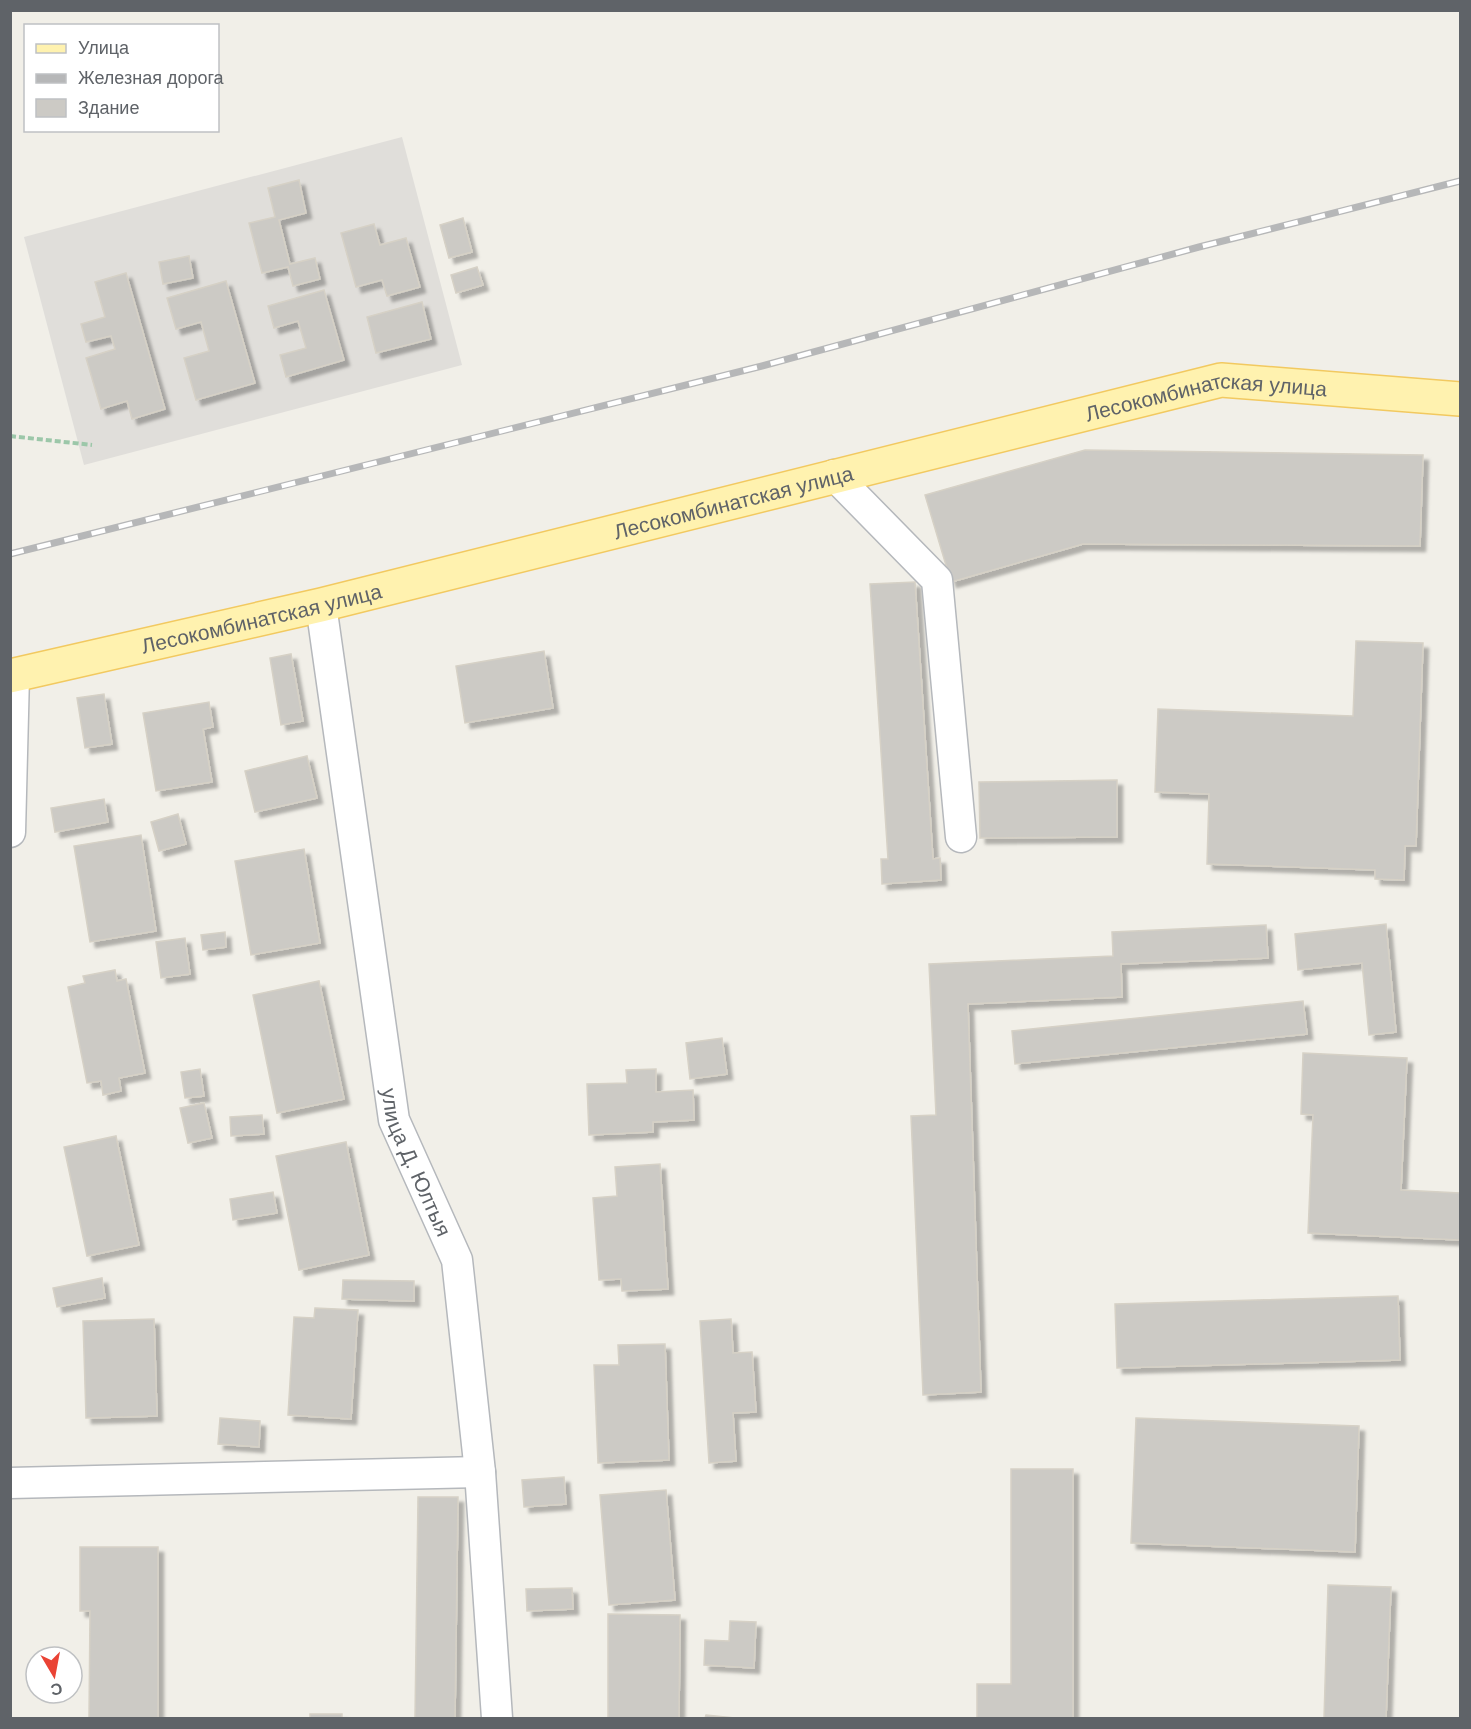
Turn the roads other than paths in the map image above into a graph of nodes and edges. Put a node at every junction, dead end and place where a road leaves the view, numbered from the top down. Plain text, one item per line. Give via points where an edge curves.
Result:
1 (1461, 399) edge
2 (834, 475) junction
3 (321, 605) junction
4 (12, 676) edge
5 (10, 832) edge
6 (961, 837) dead end
7 (480, 1472) junction
8 (10, 1483) edge
9 (498, 1719) edge

1 - 2 main road, Лесокомбинатская улица via 1221,380
2 - 3 main road, Лесокомбинатская улица
2 - 6 street via 937,580
3 - 4 main road, Лесокомбинатская улица
3 - 7 street, улица Д. Юлтыя via 394,1120 457,1260
4 - 5 street
7 - 8 street
7 - 9 street, улица Д. Юлтыя

